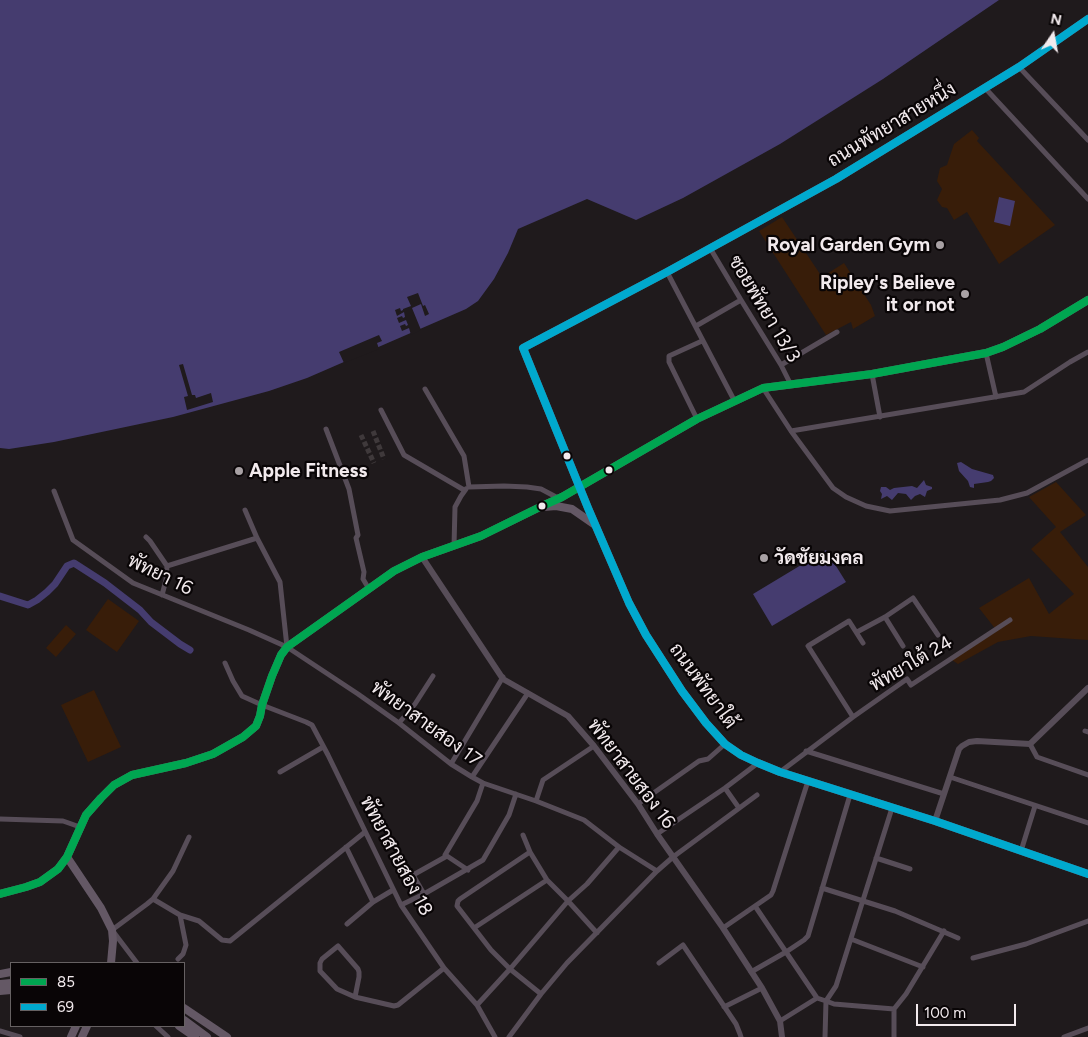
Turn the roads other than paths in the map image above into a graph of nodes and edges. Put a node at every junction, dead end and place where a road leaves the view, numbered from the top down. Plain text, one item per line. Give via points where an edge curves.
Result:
1 (1087, 22) edge
2 (1018, 67) junction
3 (985, 88) junction
4 (1088, 140) edge
5 (1088, 199) edge
6 (710, 248) junction
7 (668, 272) junction
8 (740, 300) junction
9 (1087, 302) edge
10 (696, 326) junction
11 (837, 332) dead end
12 (702, 341) junction
13 (523, 348) joint
14 (1088, 352) edge
15 (986, 354) junction
16 (782, 365) junction
17 (872, 374) junction
18 (791, 384) junction
19 (763, 388) junction
20 (425, 389) dead end
21 (996, 397) junction
22 (734, 400) junction
23 (381, 410) dead end
24 (880, 417) junction
25 (697, 419) junction
26 (326, 429) dead end
27 (791, 431) junction
28 (1088, 460) edge
29 (579, 486) junction
30 (467, 489) junction
31 (54, 491) dead end
32 (558, 498) junction
33 (540, 508) junction
34 (245, 510) dead end
35 (597, 526) junction
36 (146, 537) dead end
37 (257, 538) junction
38 (454, 546) junction
39 (422, 558) junction
40 (167, 566) junction
41 (369, 589) junction
42 (162, 595) junction
43 (885, 617) junction
44 (1010, 620) dead end
45 (857, 632) junction
46 (938, 635) dead end
47 (863, 643) dead end
48 (903, 646) dead end
49 (287, 648) junction
50 (225, 663) dead end
51 (433, 676) dead end
52 (503, 677) junction
53 (1088, 688) edge
54 (528, 693) junction
55 (262, 705) junction
56 (853, 717) junction
57 (399, 723) junction
58 (725, 744) junction
59 (1030, 744) junction
60 (594, 746) junction
61 (323, 747) junction
62 (806, 751) junction
63 (451, 764) junction
64 (758, 764) junction
65 (280, 772) dead end
66 (780, 772) junction
67 (1088, 775) edge
68 (472, 777) junction
69 (950, 777) junction
70 (808, 781) junction
71 (483, 783) junction
72 (725, 788) junction
73 (516, 794) junction
74 (850, 794) junction
75 (944, 794) junction
76 (757, 795) dead end
77 (536, 801) junction
78 (638, 804) junction
79 (1035, 806) junction
80 (739, 808) junction
81 (892, 808) junction
82 (0, 820) edge
83 (935, 821) junction
84 (1088, 823) edge
85 (80, 827) junction
86 (365, 832) junction
87 (657, 834) junction
88 (523, 835) dead end
89 (188, 837) dead end
90 (346, 847) junction
91 (619, 847) junction
92 (1021, 851) junction
93 (530, 852) junction
94 (447, 856) junction
95 (67, 857) junction
96 (673, 857) junction
97 (876, 858) junction
98 (910, 869) dead end
99 (468, 870) junction
100 (658, 870) junction
101 (1088, 874) edge
102 (547, 880) junction
103 (822, 888) junction
104 (393, 890) junction
105 (0, 894) edge
106 (424, 894) junction
107 (153, 898) junction
108 (862, 900) junction
109 (568, 901) junction
110 (373, 902) junction
111 (401, 905) junction
112 (755, 906) junction
113 (180, 915) junction
114 (1088, 921) edge
115 (347, 924) dead end
116 (474, 928) junction
117 (723, 928) junction
118 (112, 930) junction
119 (944, 931) junction
120 (597, 933) junction
121 (958, 938) dead end
122 (851, 939) junction
123 (786, 952) junction
124 (973, 958) dead end
125 (178, 959) dead end
126 (111, 962) edge
127 (136, 962) edge
128 (659, 963) dead end
129 (923, 967) junction
130 (444, 968) junction
131 (510, 969) junction
132 (751, 972) junction
133 (762, 988) junction
134 (541, 994) junction
135 (355, 997) junction
136 (816, 998) junction
137 (826, 1001) junction
138 (477, 1005) junction
139 (724, 1008) junction
140 (185, 1009) edge
141 (894, 1009) junction
142 (185, 1021) edge
143 (780, 1021) junction
144 (157, 1027) edge
145 (180, 1027) edge
146 (1088, 1030) edge
147 (0, 1031) edge
148 (20, 1037) edge
149 (168, 1037) edge
150 (195, 1037) edge
151 (207, 1037) edge
152 (227, 1037) edge
153 (495, 1037) edge
154 (509, 1037) edge
155 (741, 1037) edge
156 (782, 1037) edge
157 (825, 1037) edge
158 (894, 1037) edge
159 (1064, 1037) edge

1 - 2 main road, ถนนพัทยาสายหนึ่ง
2 - 3 main road, ถนนพัทยาสายหนึ่ง
2 - 4 street
3 - 5 street
3 - 6 main road, ถนนพัทยาสายหนึ่ง via 836,179
6 - 7 main road, ถนนพัทยาสายหนึ่ง
6 - 8 street, ซอยพัทยา 13/3
7 - 10 street
7 - 13 main road, ถนนพัทยาสายหนึ่ง
8 - 10 street
8 - 16 street, ซอยพัทยา 13/3
9 - 15 main road
10 - 12 street
11 - 16 street
12 - 22 street
12 - 25 street via 669,356
13 - 29 main road, ถนนพัทยาใต้
14 - 21 street via 1024,392
15 - 17 main road
15 - 21 street
16 - 18 street, ซอยพัทยา 13/3
17 - 18 main road
17 - 24 street
18 - 19 main road
19 - 22 main road
19 - 27 street
20 - 30 street via 464,456
21 - 24 street
22 - 25 main road
23 - 30 street via 404,455
24 - 27 street
25 - 29 main road
26 - 41 street via 348,489 363,579
27 - 28 street via 833,488 866,506 890,511 1000,500 1027,493
29 - 32 main road
29 - 35 main road, ถนนพัทยาใต้
30 - 32 street via 527,487 541,489
30 - 38 street via 455,507
31 - 42 street, พัทยา 16 via 73,540 133,583
32 - 33 main road
33 - 35 main road via 572,509
33 - 38 main road
34 - 37 street
35 - 58 main road, ถนนพัทยาใต้ via 646,635 682,691
36 - 40 street
37 - 40 street
37 - 49 street via 280,582
38 - 39 main road
39 - 41 main road via 394,571
39 - 52 street, พัทยาสายสอง 16
40 - 42 street
41 - 49 main road
42 - 49 street, พัทยา 16
43 - 45 street
43 - 46 street via 914,598
43 - 48 street
44 - 56 street, พัทยาใต้ 24 via 911,685 907,679
45 - 47 street
45 - 56 street via 850,621 808,646
49 - 55 main road via 281,655
49 - 57 street, พัทยาสายสอง 17
50 - 55 street, พัทยาสายสอง 18 via 242,696
51 - 57 street via 416,704
52 - 54 street, พัทยาสายสอง 16
52 - 63 street
53 - 59 street
54 - 60 street, พัทยาสายสอง 16 via 568,716
54 - 68 street
55 - 61 street, พัทยาสายสอง 18 via 312,725
55 - 85 main road via 256,726 243,737 213,754 132,775 114,785 86,815
56 - 62 street, พัทยาใต้ 24
57 - 63 street, พัทยาสายสอง 17
58 - 64 main road, ถนนพัทยาใต้
58 - 78 street via 708,759 699,761
59 - 67 street via 1037,757
59 - 69 street via 964,744 959,748
60 - 77 street via 544,780
60 - 78 street, พัทยาสายสอง 16
61 - 65 street
61 - 86 street, พัทยาสายสอง 18
62 - 66 street, พัทยาใต้ 24
62 - 75 street
63 - 68 street, พัทยาสายสอง 17
64 - 66 main road, ถนนพัทยาใต้
64 - 72 street
66 - 70 main road, ถนนพัทยาใต้
68 - 71 street, พัทยาสายสอง 17
69 - 75 street
69 - 79 street
70 - 74 main road, ถนนพัทยาใต้
70 - 112 street via 773,891
71 - 73 street, พัทยาสายสอง 17
71 - 94 street via 477,801
72 - 80 street
72 - 87 street
73 - 77 street, พัทยาสายสอง 17
73 - 99 street via 509,815 483,860
74 - 81 main road, ถนนพัทยาใต้
74 - 103 street
75 - 83 street
76 - 80 street
77 - 91 street, พัทยาสายสอง 17 via 584,820
78 - 87 street, พัทยาสายสอง 16
79 - 84 street
79 - 92 street
80 - 96 street
81 - 83 main road, ถนนพัทยาใต้
81 - 97 street
82 - 85 street via 63,822
83 - 92 main road, ถนนพัทยาใต้
85 - 95 main road
86 - 90 street
86 - 104 street, พัทยาสายสอง 18
87 - 96 street, พัทยาสายสอง 16
88 - 93 street
89 - 107 street via 172,871
90 - 110 street
90 - 113 street via 230,941 222,940 199,921
91 - 100 street, พัทยาสายสอง 17
91 - 109 street
92 - 101 main road, ถนนพัทยาใต้
93 - 102 street
93 - 116 street via 458,901 457,906
94 - 99 street
94 - 106 street via 414,875
95 - 105 main road via 58,869 40,882
95 - 118 main road
96 - 100 street
96 - 117 street, พัทยาสายสอง 16
97 - 98 street
97 - 108 street
99 - 106 street
100 - 120 street
102 - 109 street
102 - 116 street
103 - 108 street
103 - 123 street via 808,936
104 - 110 street
104 - 111 street, พัทยาสายสอง 18
106 - 111 street
107 - 113 street
107 - 118 street
108 - 119 street
108 - 122 street
109 - 120 street
109 - 131 street
110 - 115 street
111 - 130 street, พัทยาสายสอง 18
112 - 117 street
112 - 123 street
113 - 125 street via 186,945
114 - 124 street via 1026,944
116 - 131 street
117 - 132 street, พัทยาสายสอง 16
118 - 126 main road
118 - 127 street
119 - 121 street
119 - 129 street
120 - 134 street
122 - 129 street
122 - 137 street via 836,986
123 - 132 street
123 - 136 street
128 - 139 street via 683,944
129 - 141 street
130 - 135 street via 398,1005
130 - 138 street, พัทยาสายสอง 18
131 - 134 street
131 - 138 street
132 - 133 street, พัทยาสายสอง 16
133 - 139 street
133 - 143 street, พัทยาสายสอง 16
134 - 154 street
135 - 135 street via 359,972 338,946 322,959 320,971 337,989
136 - 137 street
136 - 143 street
137 - 141 street
137 - 157 street
138 - 153 street, พัทยาสายสอง 18
139 - 155 street
140 - 152 main road
141 - 158 street
142 - 151 main road
143 - 156 street, พัทยาสายสอง 16
144 - 149 street
145 - 150 main road
146 - 159 street
147 - 148 street

